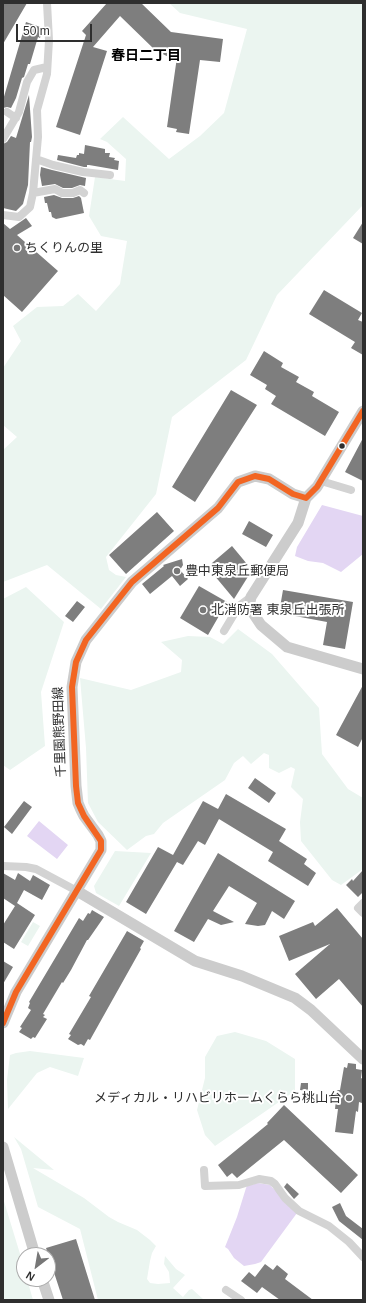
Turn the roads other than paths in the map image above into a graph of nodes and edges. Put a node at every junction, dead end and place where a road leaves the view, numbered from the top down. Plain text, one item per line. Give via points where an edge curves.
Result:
1 (55, 3) edge
2 (47, 6) edge
3 (47, 67) junction
4 (7, 112) dead end
5 (16, 118) junction
6 (3, 139) edge
7 (36, 159) junction
8 (110, 175) dead end
9 (33, 193) junction
10 (84, 193) dead end
11 (3, 215) edge
12 (363, 411) edge
13 (321, 481) junction
14 (352, 490) dead end
15 (306, 498) junction
16 (251, 597) junction
17 (224, 631) dead end
18 (363, 669) edge
19 (3, 866) edge
20 (77, 891) junction
21 (363, 903) edge
22 (363, 913) edge
23 (3, 1023) edge
24 (363, 1059) edge
25 (3, 1147) edge
26 (204, 1170) dead end
27 (33, 1247) edge
28 (363, 1256) edge
29 (45, 1287) edge
30 (226, 1290) dead end
31 (49, 1300) edge
32 (241, 1300) edge

1 - 2 street
2 - 3 street
3 - 5 street via 34,70 27,82
3 - 7 street via 37,110
4 - 5 street
5 - 6 street
7 - 8 street via 83,172
7 - 9 street
9 - 10 street via 55,189 62,193 80,190
9 - 11 street via 30,207 19,217
12 - 13 street
13 - 14 street
13 - 15 street
15 - 16 street via 298,523
15 - 20 street, 千里園熊野田線 via 269,479 255,476 238,482 218,508 132,582 86,640 76,662 72,687 76,786 78,803 101,841 101,850
16 - 17 street via 239,606
16 - 18 street via 249,607 261,625 287,647
19 - 20 street via 36,870
20 - 23 street, 千里園熊野田線 via 16,992
20 - 24 street via 194,961 242,976 295,998
21 - 22 street via 358,908
25 - 27 street
26 - 28 street via 205,1186 239,1185 259,1179 271,1181 299,1211 322,1221
29 - 31 street
30 - 32 street

